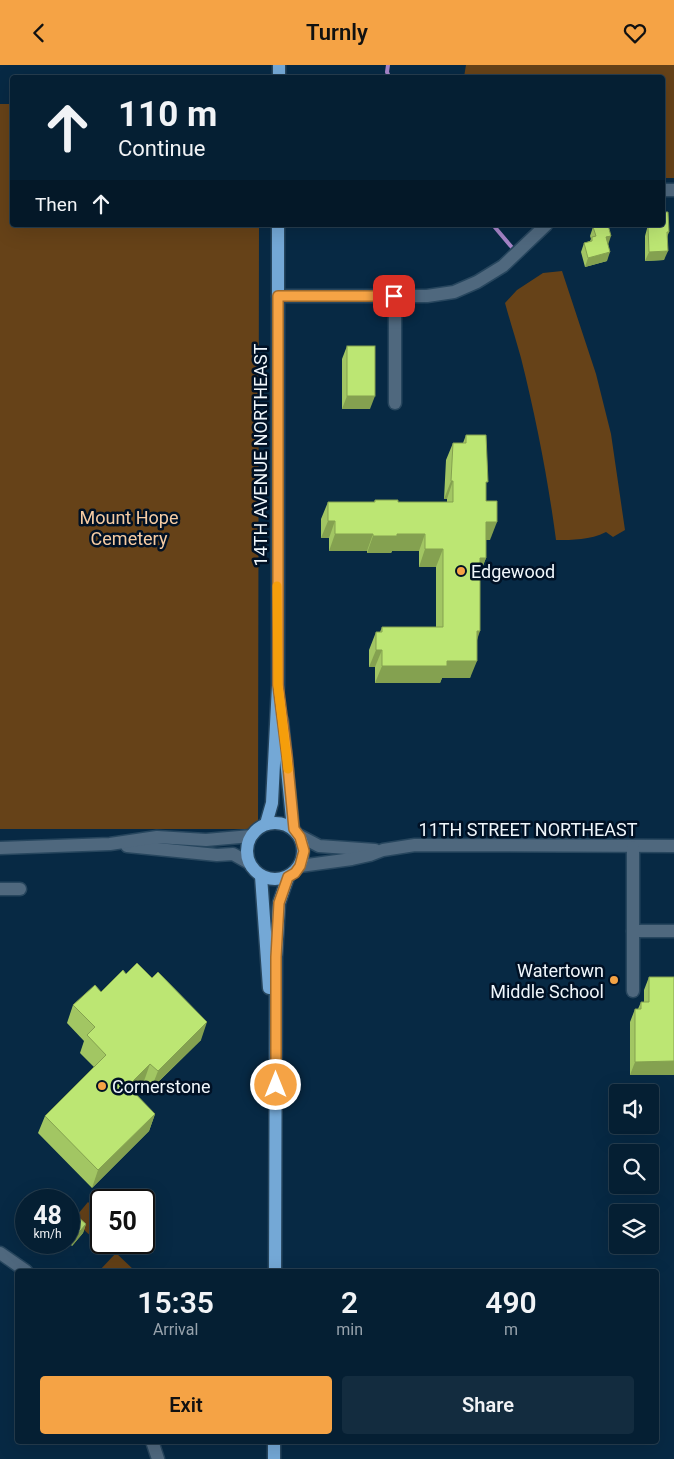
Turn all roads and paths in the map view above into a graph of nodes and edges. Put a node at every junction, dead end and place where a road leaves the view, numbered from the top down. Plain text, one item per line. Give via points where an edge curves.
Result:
1 (278, 227) edge
2 (544, 227) edge
3 (278, 296) junction
4 (394, 296) junction
5 (394, 403) dead end
6 (278, 685) junction
7 (266, 824) junction
8 (297, 833) junction
9 (251, 836) junction
10 (110, 844) junction
11 (674, 846) edge
12 (633, 847) junction
13 (0, 849) edge
14 (383, 850) junction
15 (249, 863) junction
16 (300, 866) junction
17 (261, 876) junction
18 (288, 877) junction
19 (0, 889) edge
20 (20, 889) dead end
21 (633, 931) junction
22 (674, 931) edge
23 (633, 991) dead end
24 (276, 1047) junction
25 (0, 1253) edge
26 (23, 1269) edge
27 (275, 1269) edge
28 (153, 1444) edge
29 (274, 1444) edge
30 (158, 1459) edge
31 (274, 1459) edge

1 - 3 main road, 14TH AVENUE NORTHEAST
2 - 4 street via 503,265 476,283 441,295
3 - 4 street
3 - 6 main road, 14TH AVENUE NORTHEAST
4 - 5 street
6 - 7 main road, 14TH AVENUE NORTHEAST via 272,803
6 - 8 main road, 14TH AVENUE NORTHEAST
7 - 8 main road via 285,824
7 - 9 main road
8 - 14 street, 11TH STREET NORTHEAST via 319,846
8 - 16 main road via 304,851
9 - 10 street via 206,839 157,837
9 - 15 main road via 247,854
10 - 13 street
10 - 15 street via 232,854
11 - 12 street, 11TH STREET NORTHEAST
12 - 14 street, 11TH STREET NORTHEAST via 415,845
12 - 21 street
14 - 16 street, 11TH STREET NORTHEAST via 352,859
15 - 17 main road
16 - 18 main road
17 - 18 main road via 279,880
17 - 24 main road
18 - 24 main road via 279,903
19 - 20 street
21 - 22 street
21 - 23 street
24 - 27 main road
25 - 26 street
28 - 30 street
29 - 31 main road

